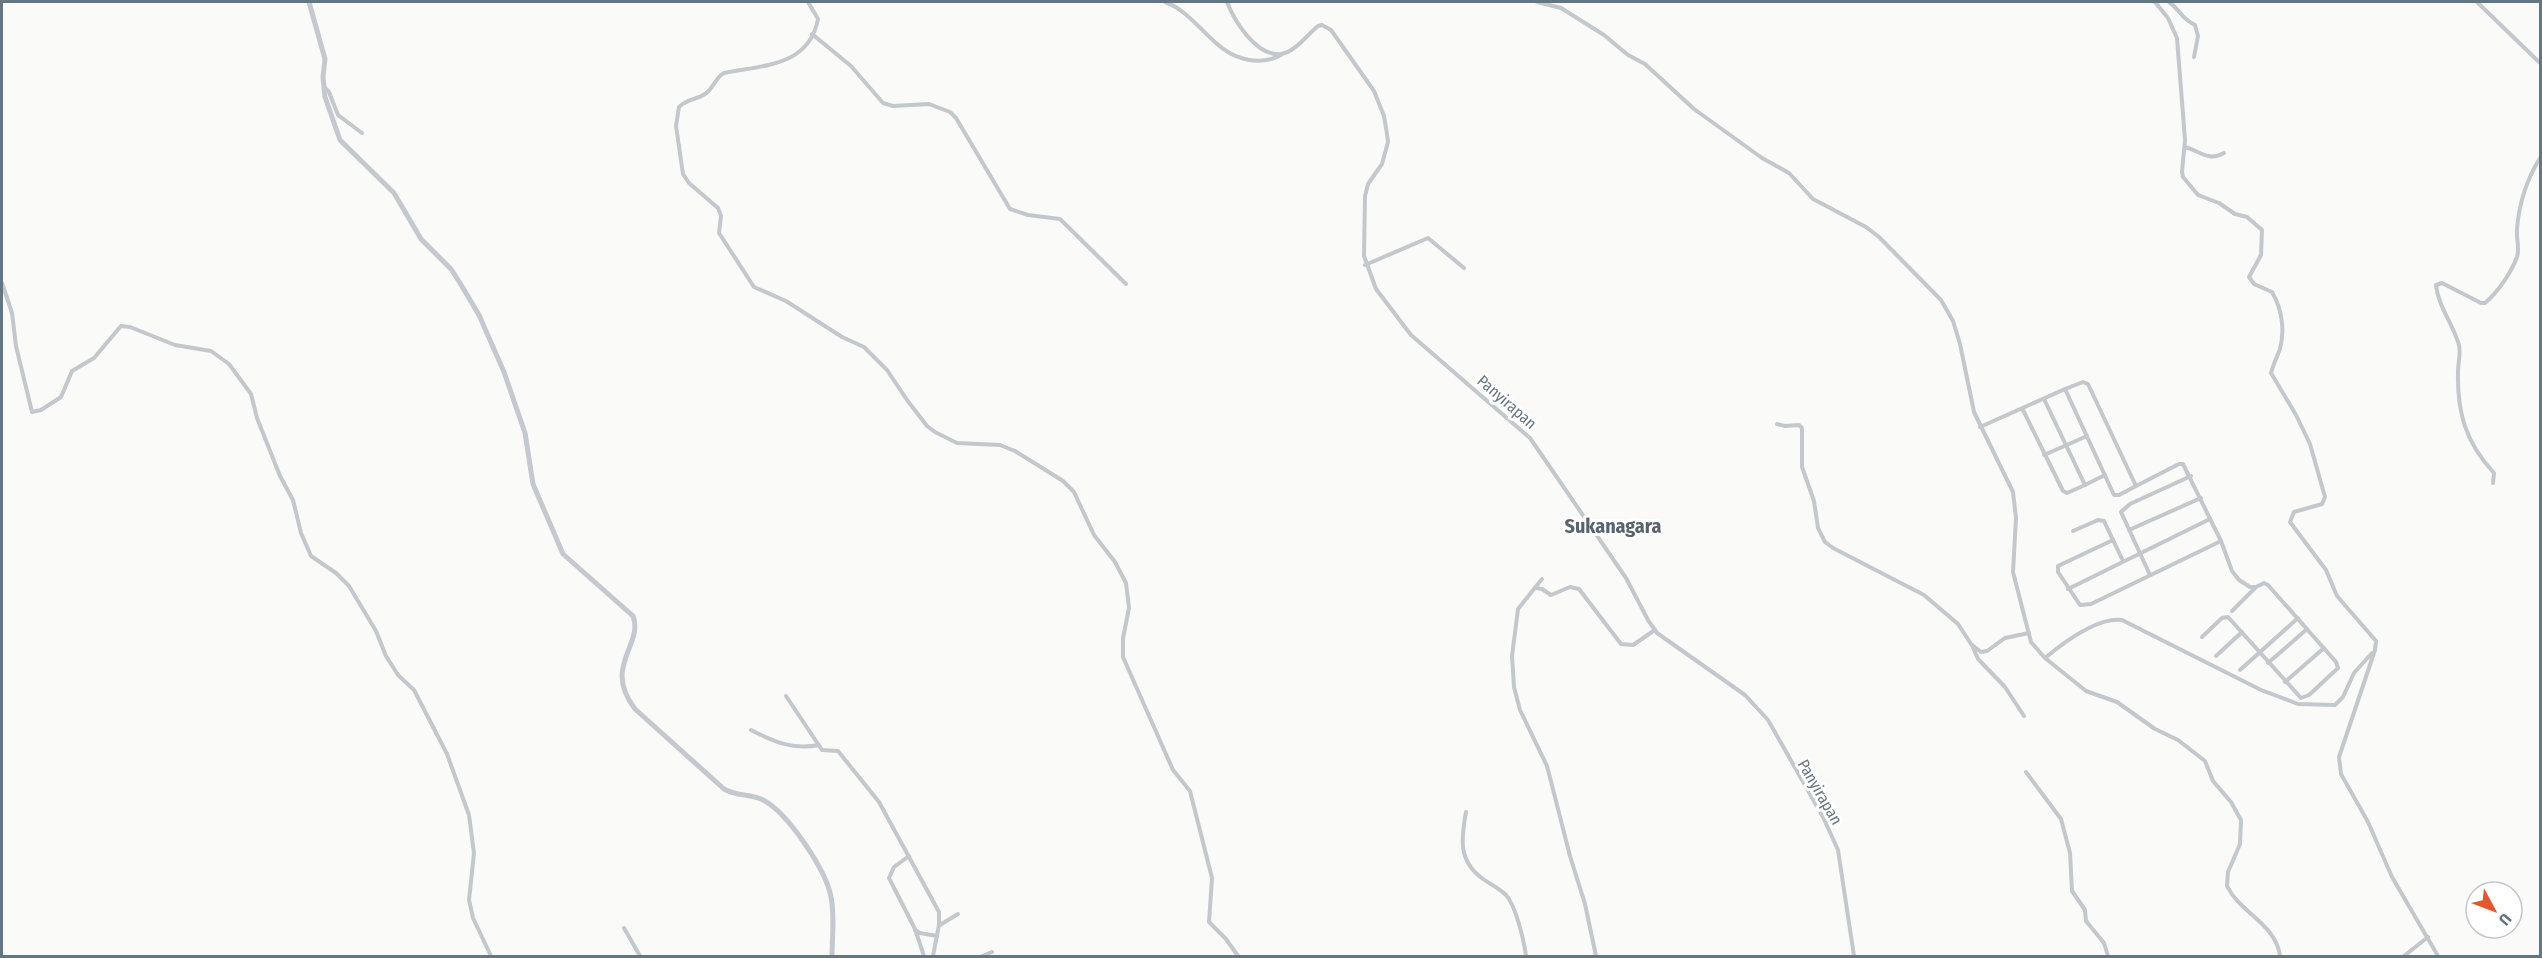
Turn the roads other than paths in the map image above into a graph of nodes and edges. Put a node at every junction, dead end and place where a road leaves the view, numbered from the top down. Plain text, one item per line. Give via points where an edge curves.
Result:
1 (309, 2) edge
2 (808, 2) edge
3 (1165, 2) edge
4 (1227, 2) edge
5 (1537, 2) edge
6 (2155, 2) edge
7 (2169, 2) edge
8 (2476, 2) edge
9 (812, 34) junction
10 (1281, 54) junction
11 (2194, 57) dead end
12 (2541, 63) edge
13 (323, 87) junction
14 (362, 133) dead end
15 (2185, 147) junction
16 (2224, 153) dead end
17 (2541, 158) edge
18 (1365, 265) junction
19 (1464, 268) dead end
20 (2, 283) edge
21 (1126, 284) dead end
22 (2065, 389) junction
23 (2044, 399) junction
24 (2023, 410) junction
25 (1777, 424) dead end
26 (1980, 427) junction
27 (2086, 436) junction
28 (2066, 446) junction
29 (2044, 455) junction
30 (2104, 475) junction
31 (2191, 476) junction
32 (2493, 483) dead end
33 (2085, 485) junction
34 (2136, 486) junction
35 (2201, 498) junction
36 (2210, 519) junction
37 (2128, 530) junction
38 (2073, 531) dead end
39 (2113, 540) junction
40 (2222, 541) junction
41 (2139, 553) junction
42 (2123, 561) junction
43 (2150, 575) junction
44 (1542, 579) dead end
45 (2256, 587) junction
46 (1534, 588) junction
47 (2068, 589) junction
48 (2232, 611) dead end
49 (2298, 618) junction
50 (2307, 629) junction
51 (1654, 630) junction
52 (2242, 632) junction
53 (2029, 633) junction
54 (2202, 637) dead end
55 (1971, 644) junction
56 (2324, 648) junction
57 (2374, 652) junction
58 (2259, 653) junction
59 (2216, 656) dead end
60 (2045, 658) junction
61 (2268, 663) junction
62 (2240, 670) dead end
63 (2285, 682) junction
64 (786, 696) dead end
65 (2024, 716) dead end
66 (751, 730) dead end
67 (819, 745) junction
68 (2026, 772) dead end
69 (1466, 812) dead end
70 (909, 856) junction
71 (958, 914) dead end
72 (939, 925) junction
73 (624, 928) dead end
74 (915, 929) junction
75 (937, 936) junction
76 (2428, 937) junction
77 (992, 952) dead end
78 (491, 957) edge
79 (640, 957) edge
80 (831, 957) edge
81 (924, 957) edge
82 (933, 957) edge
83 (982, 957) edge
84 (1238, 957) edge
85 (1526, 957) edge
86 (1596, 957) edge
87 (1854, 957) edge
88 (2108, 957) edge
89 (2280, 957) edge
90 (2404, 957) edge
91 (2438, 957) edge

1 - 13 street via 325,59
2 - 9 street via 818,19
3 - 10 street via 1180,9 1226,53 1237,58 1268,61
4 - 10 street via 1249,38 1267,51
5 - 26 street via 1556,5 1604,35 1621,51 1652,69 1694,109 1789,173 1813,199 1879,237 1949,311
6 - 15 street via 2177,38
7 - 11 street via 2180,16 2195,25 2198,36
8 - 12 street
9 - 21 street via 851,66 883,103 929,104 950,112 1010,209 1060,219
9 - 84 street via 794,57 724,73 706,94 679,106 676,126 683,174 718,208 719,233 758,291 786,301 864,347 895,379 907,400 935,432 957,443 1000,445 1015,451 1074,492 1094,535 1126,583 1129,608 1123,657 1173,770 1190,791 1212,878 1209,922
10 - 18 street, Panyirapan via 1318,26 1325,26 1378,100 1388,142 1382,164 1365,196
13 - 14 street via 338,115
13 - 80 street via 341,142 394,193 420,237 451,269 480,315 525,433 533,484 563,554 633,616 635,628 624,657 622,684 634,709 724,789 762,800 795,830 818,863 831,894
15 - 16 street via 2206,157
15 - 57 street via 2182,172 2192,191 2247,217 2262,230 2261,255 2249,277 2254,284 2272,292 2280,310 2280,348 2271,373 2310,444 2325,497 2322,504 2294,512 2290,522 2325,570 2337,596 2373,636
17 - 32 street via 2522,197 2516,231 2517,255 2491,297 2481,303 2442,283 2436,285 2460,348 2459,407 2475,451 2494,473
18 - 19 street via 1428,238
18 - 51 street, Panyirapan via 1379,295 1411,335 1530,438 1626,578
20 - 78 street via 32,412 61,397 72,371 94,358 121,326 175,345 211,351 238,376 253,400 311,556 349,586 386,656 414,690 447,754 469,815 474,853 469,900
22 - 23 street
22 - 27 street
22 - 34 street via 2083,382 2088,384
23 - 24 street
23 - 28 street
24 - 26 street
24 - 29 street
25 - 55 street via 1802,428 1802,467 1825,542 1917,591 1958,624
26 - 53 street via 2013,492 2013,572
27 - 28 street
27 - 30 street
28 - 29 street
28 - 33 street
29 - 33 street via 2064,492
30 - 33 street
30 - 34 street via 2114,495
31 - 34 street via 2181,463
31 - 35 street
31 - 37 street via 2126,506 2121,512
35 - 36 street
35 - 37 street
36 - 40 street
36 - 41 street
37 - 41 street
38 - 39 street via 2102,520
39 - 42 street
39 - 47 street via 2058,566
40 - 43 street
40 - 45 street via 2235,574 2245,585
41 - 42 street
41 - 43 street
42 - 47 street
43 - 47 street via 2084,606
44 - 46 street
45 - 48 street
45 - 49 street via 2267,584
46 - 51 street via 1551,595 1570,587 1579,589 1621,644 1633,645
46 - 86 street via 1518,609 1512,656 1514,687 1520,710 1550,776
49 - 50 street
49 - 58 street
50 - 56 street
50 - 61 street
51 - 87 street, Panyirapan via 1745,695 1768,720 1838,850
52 - 54 street via 2226,617
52 - 58 street
52 - 59 street
53 - 55 street via 2005,638 1988,651 1981,652
53 - 60 street via 2034,647
55 - 65 street via 1975,655 2005,687
56 - 63 street
56 - 63 street via 2337,664 2331,676 2303,698
57 - 60 street via 2354,674 2335,705 2298,704 2260,690 2122,620 2109,620 2079,633
57 - 76 street via 2338,766 2392,877
58 - 61 street
58 - 62 street
60 - 89 street via 2086,691 2117,702 2205,761 2212,780 2241,820 2240,844 2228,872 2228,886 2270,933
61 - 63 street
64 - 67 street
66 - 67 street via 781,744
67 - 70 street via 824,751 838,751 862,778
68 - 88 street via 2061,819 2070,853 2072,891 2085,910 2086,921 2104,943
69 - 85 street via 1465,862 1509,899
70 - 72 street via 939,912
70 - 74 street via 889,874
71 - 72 street
72 - 75 street
73 - 79 street
74 - 75 street
74 - 81 street
75 - 82 street
76 - 90 street
76 - 91 street
77 - 83 street

